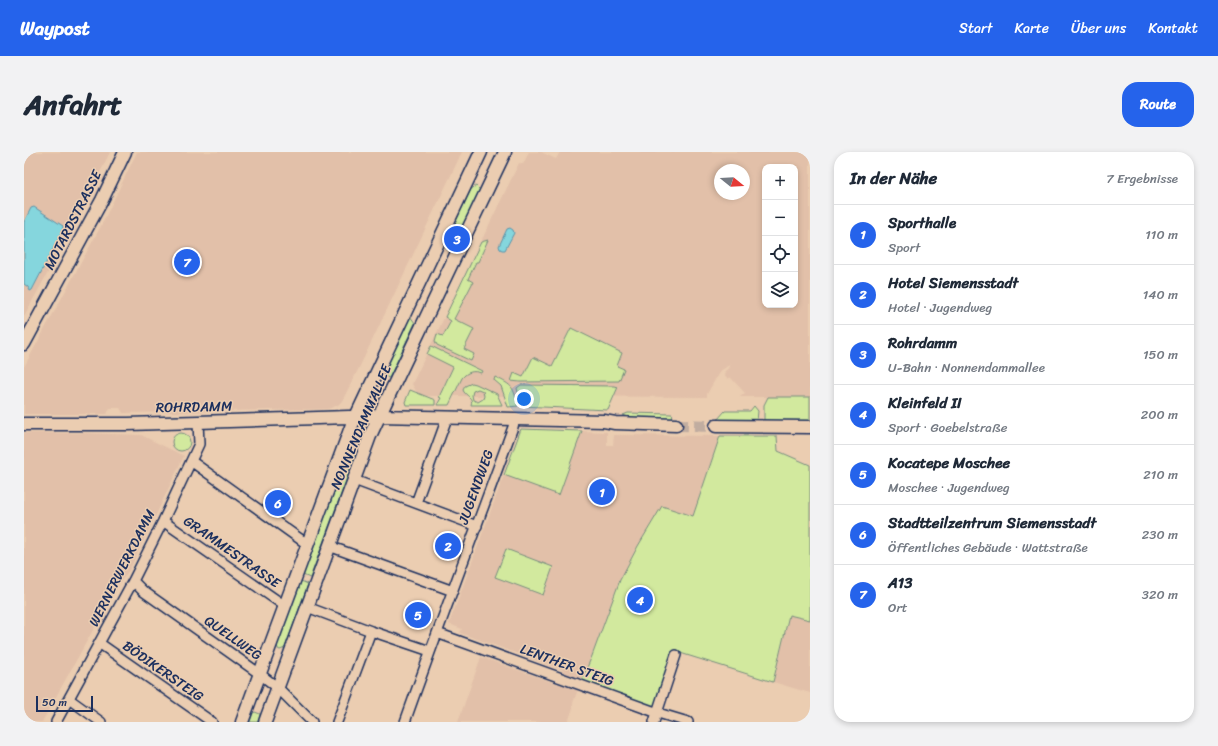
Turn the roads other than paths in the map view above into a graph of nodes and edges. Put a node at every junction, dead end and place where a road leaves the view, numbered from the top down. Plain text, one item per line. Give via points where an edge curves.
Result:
1 (125, 152) edge
2 (481, 152) edge
3 (505, 152) edge
4 (24, 344) edge
5 (379, 416) junction
6 (355, 417) junction
7 (447, 418) junction
8 (515, 418) junction
9 (198, 422) junction
10 (24, 424) edge
11 (676, 425) tunnel mouth
12 (716, 426) tunnel mouth
13 (810, 427) edge
14 (191, 461) junction
15 (354, 480) junction
16 (416, 503) junction
17 (163, 521) junction
18 (477, 526) junction
19 (307, 544) junction
20 (329, 546) junction
21 (133, 581) junction
22 (453, 591) junction
23 (285, 606) junction
24 (307, 607) junction
25 (371, 631) junction
26 (437, 633) junction
27 (99, 644) junction
28 (430, 651) junction
29 (676, 655) dead end
30 (260, 674) junction
31 (278, 688) junction
32 (69, 699) junction
33 (658, 712) junction
34 (56, 722) edge
35 (101, 722) edge
36 (212, 722) edge
37 (242, 722) edge
38 (265, 722) edge
39 (312, 722) edge
40 (338, 722) edge
41 (405, 722) edge
42 (654, 722) edge
43 (688, 722) edge

1 - 4 main road, MOTARDSTRASSE
2 - 6 main road, NONNENDAMMALLEE
3 - 5 main road, NONNENDAMMALLEE
5 - 6 main road, ROHRDAMM
5 - 7 main road, ROHRDAMM
5 - 15 main road, NONNENDAMMALLEE
6 - 9 main road, ROHRDAMM
6 - 19 main road, NONNENDAMMALLEE
7 - 8 main road, ROHRDAMM
7 - 16 street
8 - 11 main road, ROHRDAMM
8 - 18 street, JUGENDWEG
9 - 10 main road, ROHRDAMM
9 - 14 street, WERNERWERKDAMM via 199,444
12 - 13 main road
14 - 17 street, WERNERWERKDAMM
14 - 19 street
15 - 16 street
15 - 20 main road, NONNENDAMMALLEE
16 - 18 street
17 - 21 street, WERNERWERKDAMM
17 - 23 street, GRAMMESTRASSE
18 - 22 street, JUGENDWEG
19 - 23 main road, NONNENDAMMALLEE
20 - 22 street
20 - 24 main road, NONNENDAMMALLEE
21 - 27 street, WERNERWERKDAMM
21 - 30 street, QUELLWEG via 143,591
22 - 26 street, JUGENDWEG
23 - 30 main road, NONNENDAMMALLEE
24 - 25 street
24 - 31 main road, NONNENDAMMALLEE
25 - 28 street
25 - 40 street
26 - 28 street, JUGENDWEG
26 - 33 street, LENTHER STEIG
27 - 32 street, WERNERWERKDAMM
27 - 36 street, BÖDIKERSTEIG
28 - 41 street, JUGENDWEG
29 - 33 street
30 - 31 street, QUELLWEG
30 - 37 main road, NONNENDAMMALLEE
31 - 38 main road, NONNENDAMMALLEE
31 - 39 street, QUELLWEG
32 - 34 street, WERNERWERKDAMM
32 - 35 street
33 - 42 street
33 - 43 street, LENTHER STEIG

